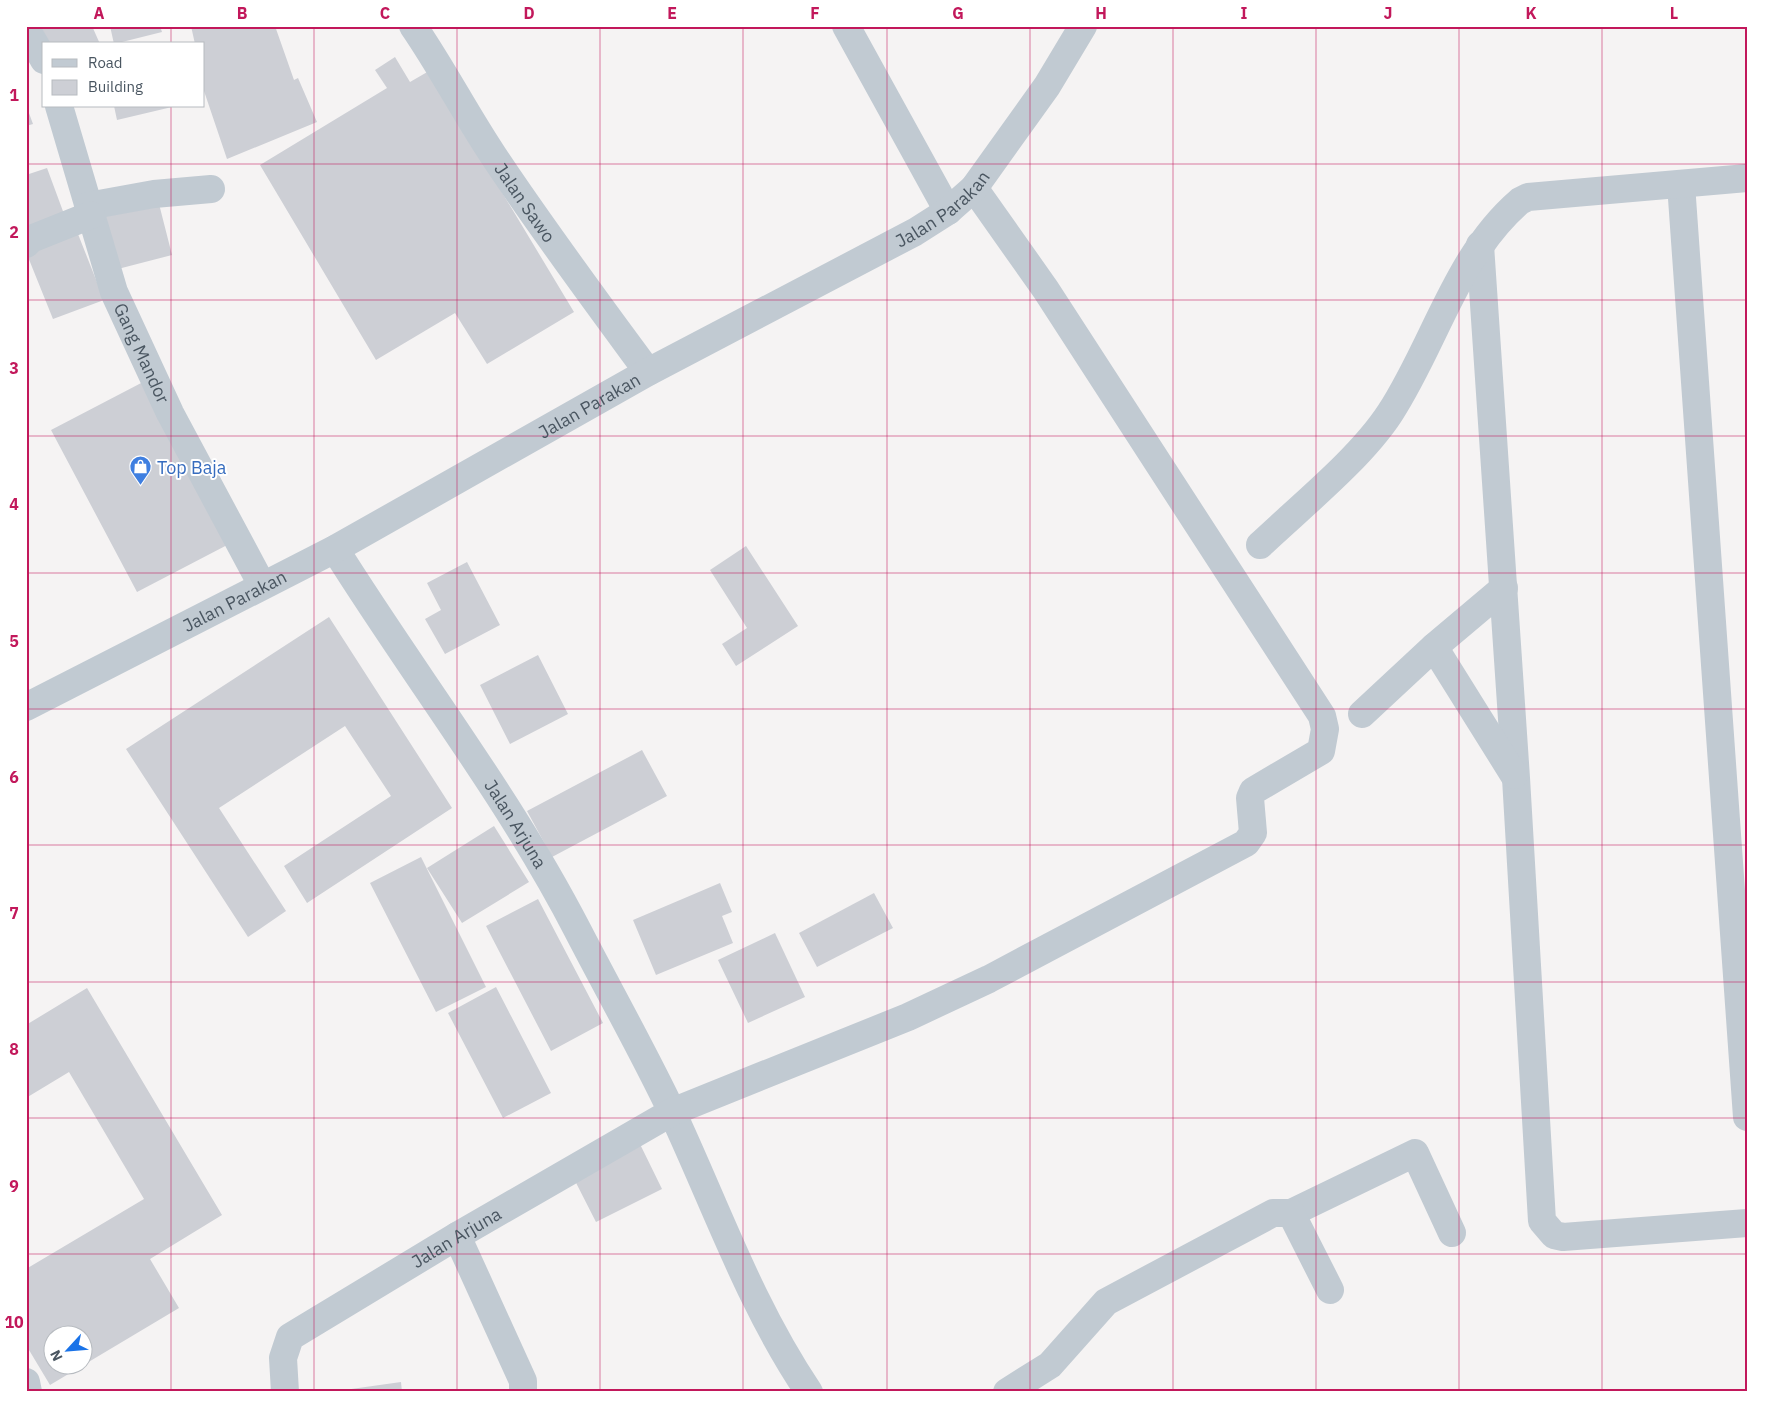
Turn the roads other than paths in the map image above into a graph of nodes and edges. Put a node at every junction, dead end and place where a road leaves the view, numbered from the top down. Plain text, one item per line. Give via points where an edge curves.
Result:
1 (413, 26) edge
2 (846, 26) edge
3 (1083, 26) edge
4 (31, 31) edge
5 (42, 56) edge
6 (60, 108) edge
7 (1747, 178) edge
8 (1681, 184) junction
9 (974, 188) junction
10 (211, 189) dead end
11 (89, 210) junction
12 (948, 211) junction
13 (26, 244) edge
14 (1480, 245) junction
15 (648, 372) junction
16 (1260, 545) dead end
17 (335, 549) junction
18 (262, 585) junction
19 (1504, 588) junction
20 (1434, 647) junction
21 (26, 707) edge
22 (1362, 714) dead end
23 (1516, 778) junction
24 (672, 1112) junction
25 (1747, 1117) edge
26 (1291, 1213) junction
27 (1747, 1223) edge
28 (1452, 1233) dead end
29 (457, 1236) junction
30 (1330, 1290) dead end
31 (26, 1382) edge
32 (28, 1392) edge
33 (286, 1392) edge
34 (524, 1392) edge
35 (809, 1392) edge
36 (1008, 1392) edge

1 - 15 street, Jalan Sawo via 502,168
2 - 12 street
3 - 9 street, Jalan Parakan via 1047,86
4 - 5 street
6 - 11 street, Gang Mandor
7 - 8 street
8 - 14 street via 1528,197 1513,207
8 - 25 street
9 - 12 street, Jalan Parakan
9 - 24 street via 1046,290 1322,716 1325,729 1321,751 1253,791 1250,798 1253,834 1246,843 980,983 908,1017
10 - 11 street via 154,194
11 - 13 street
11 - 18 street, Gang Mandor via 114,292 157,386
12 - 15 street, Jalan Parakan via 915,232
14 - 16 street via 1390,413 1346,464
14 - 19 street
15 - 17 street, Jalan Parakan
17 - 18 street, Jalan Parakan
17 - 24 street, Jalan Arjuna via 535,855 577,928
18 - 21 street, Jalan Parakan
19 - 20 street
19 - 23 street
20 - 22 street
20 - 23 street
23 - 27 street via 1542,1221 1554,1235 1563,1237
24 - 29 street, Jalan Arjuna
24 - 35 street, Jalan Arjuna via 719,1222 772,1332
26 - 28 street via 1415,1153
26 - 30 street
26 - 36 street via 1273,1213 1106,1302 1050,1365
29 - 33 street, Jalan Arjuna via 290,1338 283,1358
29 - 34 street via 524,1381
31 - 32 street

